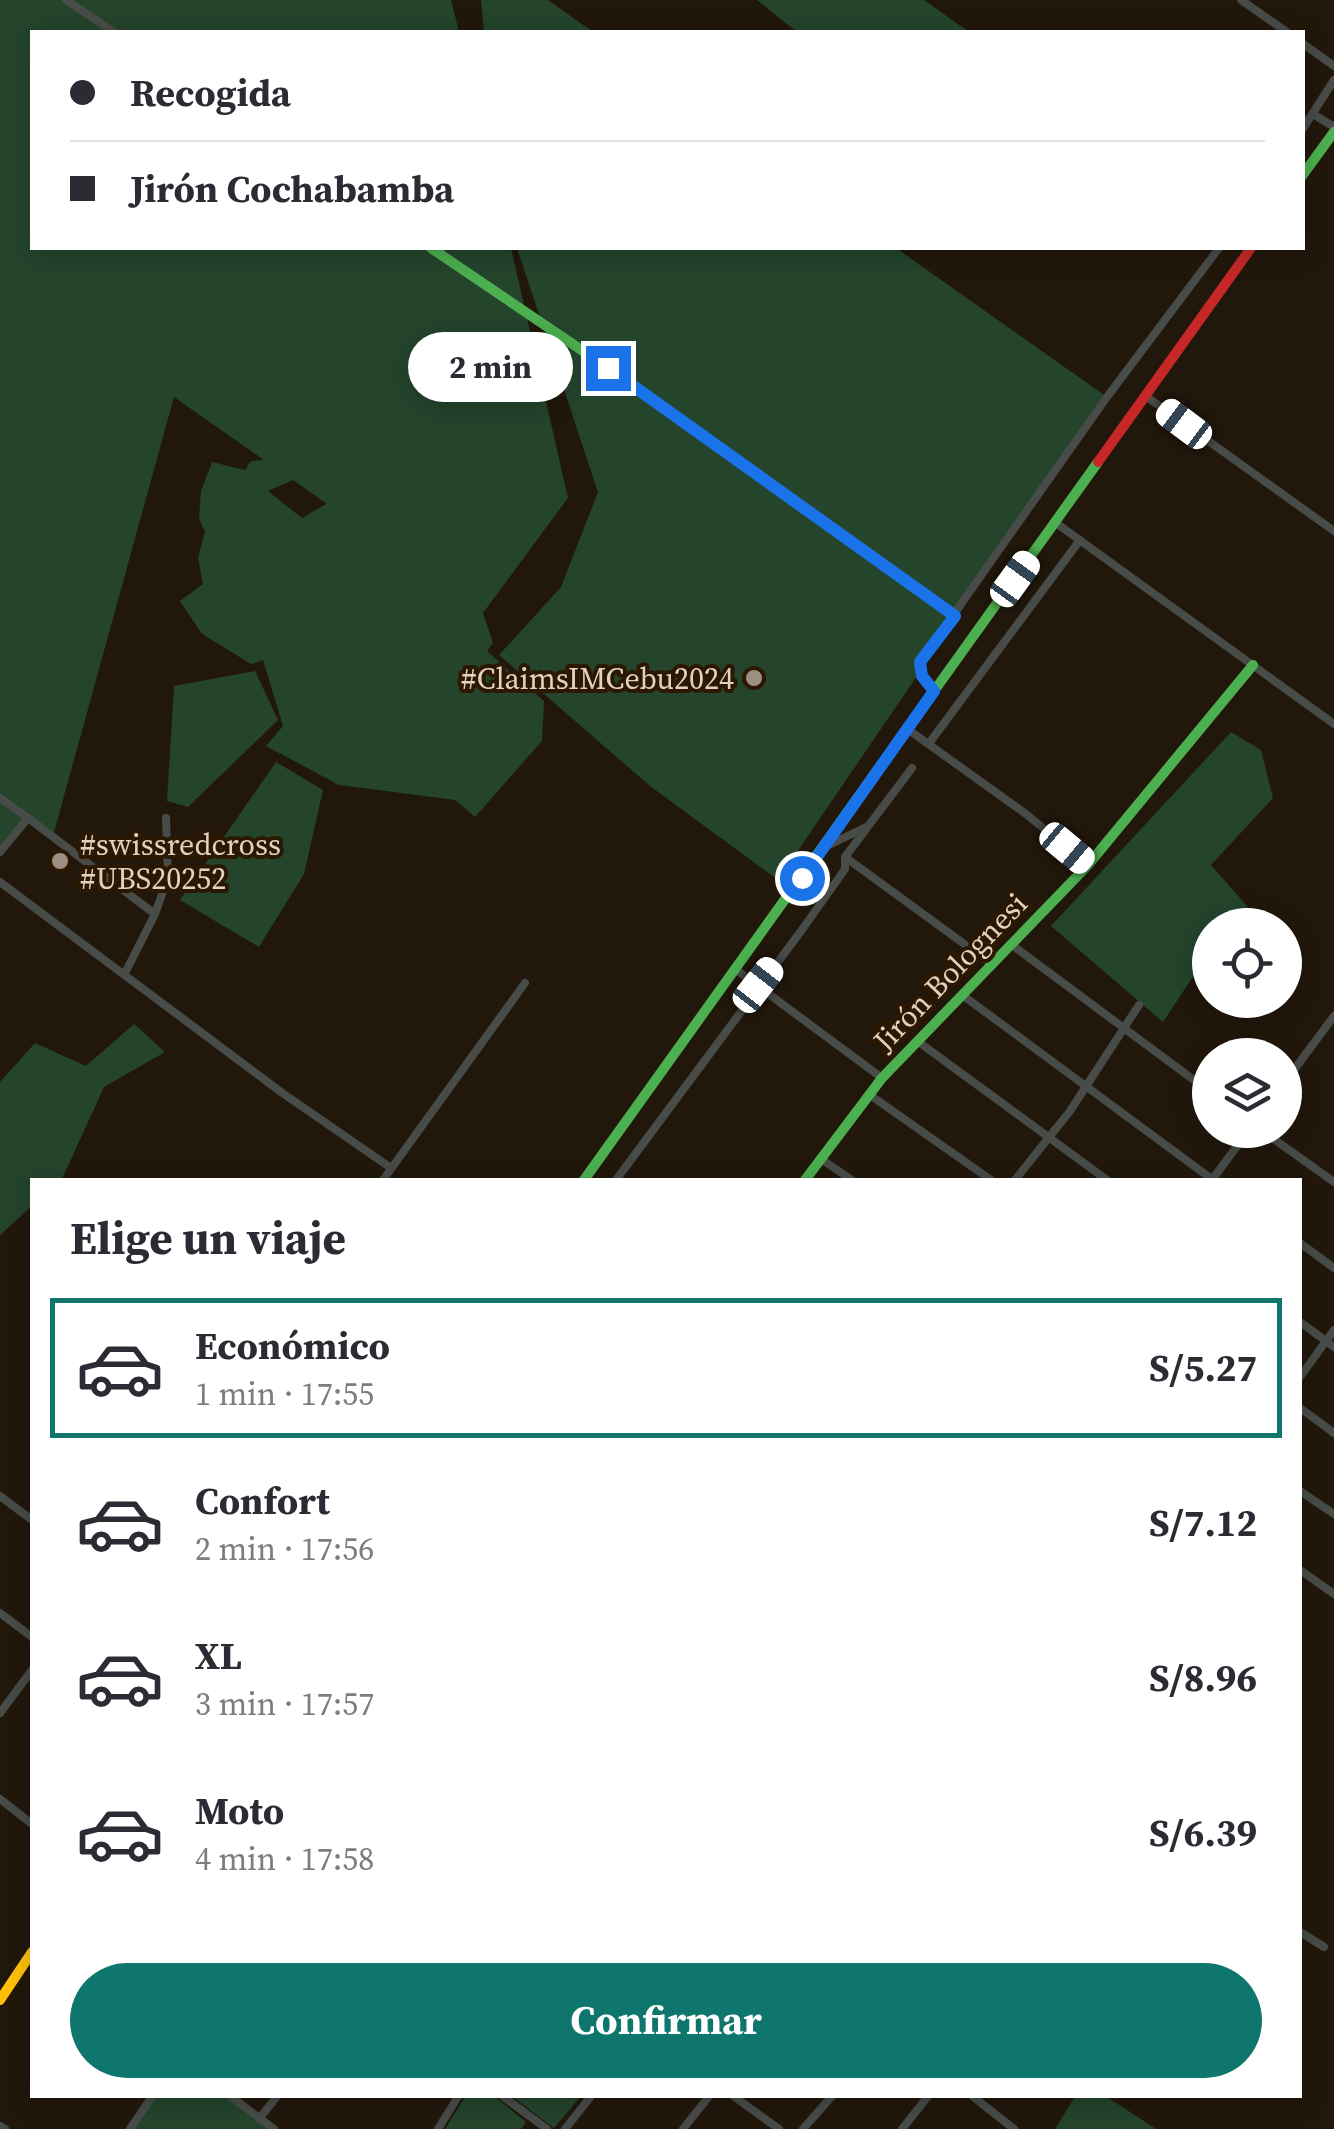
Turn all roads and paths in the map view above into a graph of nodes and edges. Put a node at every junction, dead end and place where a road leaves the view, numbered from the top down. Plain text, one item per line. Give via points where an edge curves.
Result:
1 (66, 0) edge
2 (1241, 0) edge
3 (111, 30) edge
4 (1284, 30) edge
5 (1305, 46) edge
6 (1334, 66) edge
7 (1334, 80) edge
8 (1313, 114) junction
9 (1305, 126) edge
10 (1334, 130) edge
11 (1305, 172) edge
12 (434, 250) edge
13 (1217, 250) edge
14 (1250, 250) edge
15 (1146, 397) junction
16 (1056, 522) junction
17 (1334, 530) edge
18 (1080, 540) junction
19 (955, 616) junction
20 (1253, 665) junction
21 (934, 691) junction
22 (1334, 724) edge
23 (906, 728) junction
24 (930, 742) junction
25 (912, 768) dead end
26 (0, 798) edge
27 (28, 818) junction
28 (166, 818) dead end
29 (866, 827) junction
30 (825, 847) junction
31 (0, 852) edge
32 (845, 857) junction
33 (1088, 865) junction
34 (0, 882) edge
35 (155, 914) junction
36 (1012, 945) junction
37 (993, 964) junction
38 (736, 970) junction
39 (124, 973) junction
40 (525, 983) dead end
41 (758, 985) junction
42 (965, 998) junction
43 (1139, 1005) dead end
44 (1334, 1016) edge
45 (1122, 1028) junction
46 (920, 1043) junction
47 (1302, 1059) edge
48 (882, 1078) junction
49 (1192, 1079) edge
50 (1085, 1085) junction
51 (870, 1095) junction
52 (1050, 1136) junction
53 (1236, 1148) edge
54 (1286, 1148) edge
55 (821, 1159) junction
56 (392, 1168) junction
57 (384, 1178) edge
58 (585, 1178) edge
59 (617, 1178) edge
60 (807, 1178) edge
61 (849, 1178) edge
62 (988, 1178) edge
63 (1017, 1178) edge
64 (1105, 1178) edge
65 (1209, 1178) edge
66 (1213, 1178) edge
67 (1334, 1182) edge
68 (1302, 1244) edge
69 (1334, 1268) edge
70 (1302, 1323) edge
71 (1334, 1330) edge
72 (1330, 1344) edge
73 (1302, 1375) edge
74 (1302, 1409) edge
75 (1334, 1433) edge
76 (1302, 1493) edge
77 (0, 1496) edge
78 (1334, 1514) edge
79 (30, 1518) edge
80 (1302, 1571) edge
81 (1334, 1594) edge
82 (0, 1614) edge
83 (30, 1636) edge
84 (30, 1673) edge
85 (0, 1713) edge
86 (0, 1799) edge
87 (30, 1822) edge
88 (1302, 1933) edge
89 (1324, 1947) dead end
90 (30, 1956) edge
91 (0, 2000) edge
92 (151, 2098) edge
93 (233, 2098) edge
94 (276, 2098) edge
95 (458, 2098) edge
96 (505, 2098) edge
97 (590, 2098) edge
98 (708, 2098) edge
99 (736, 2098) edge
100 (830, 2098) edge
101 (928, 2098) edge
102 (975, 2098) edge
103 (259, 2118) junction
104 (130, 2129) edge
105 (274, 2129) edge
106 (438, 2129) edge
107 (547, 2129) edge
108 (565, 2129) edge
109 (683, 2129) edge
110 (779, 2129) edge
111 (803, 2129) edge
112 (902, 2129) edge
113 (1014, 2129) edge

1 - 3 street
2 - 4 street
5 - 6 street
7 - 8 street
8 - 9 street
8 - 10 street
10 - 11 main road
12 - 19 main road
13 - 19 street
14 - 15 main road
15 - 16 main road
15 - 17 street
16 - 18 street
16 - 21 main road
18 - 20 street
18 - 24 street
19 - 21 street via 920,662
20 - 22 street
20 - 33 main road, Jirón Bolognesi
21 - 23 main road
23 - 24 street
23 - 30 main road
24 - 33 street
25 - 29 street
26 - 27 street
27 - 31 street
27 - 35 street
28 - 35 street via 168,877
29 - 30 street
29 - 32 street
30 - 38 main road
32 - 37 street
32 - 41 street via 845,869
33 - 36 main road, Jirón Bolognesi
34 - 39 street
35 - 39 street
36 - 37 main road, Jirón Bolognesi
36 - 45 street
37 - 42 main road, Jirón Bolognesi
38 - 41 street
38 - 58 main road
39 - 56 street
40 - 56 street
41 - 48 street
41 - 59 street
42 - 46 main road, Jirón Bolognesi
42 - 50 street
43 - 45 street
44 - 47 street
45 - 49 street
45 - 50 street
46 - 48 main road, Jirón Bolognesi
46 - 52 street
48 - 51 main road, Jirón Bolognesi
50 - 52 street
50 - 65 street
51 - 55 main road, Jirón Bolognesi
51 - 62 street
52 - 63 street
52 - 64 street
53 - 66 street
54 - 67 street
55 - 60 main road, Jirón Bolognesi
55 - 61 street
56 - 57 street
68 - 69 street
70 - 72 street
71 - 72 street
72 - 73 street
74 - 75 street
76 - 78 street
77 - 79 street
80 - 81 street
82 - 83 street
84 - 85 street
86 - 87 street
88 - 89 street
90 - 91 main road
92 - 104 street
93 - 103 street
94 - 103 street
95 - 106 street
96 - 107 street
97 - 108 street
98 - 109 street
99 - 110 street
100 - 111 street
101 - 112 street
102 - 113 street
103 - 105 street

